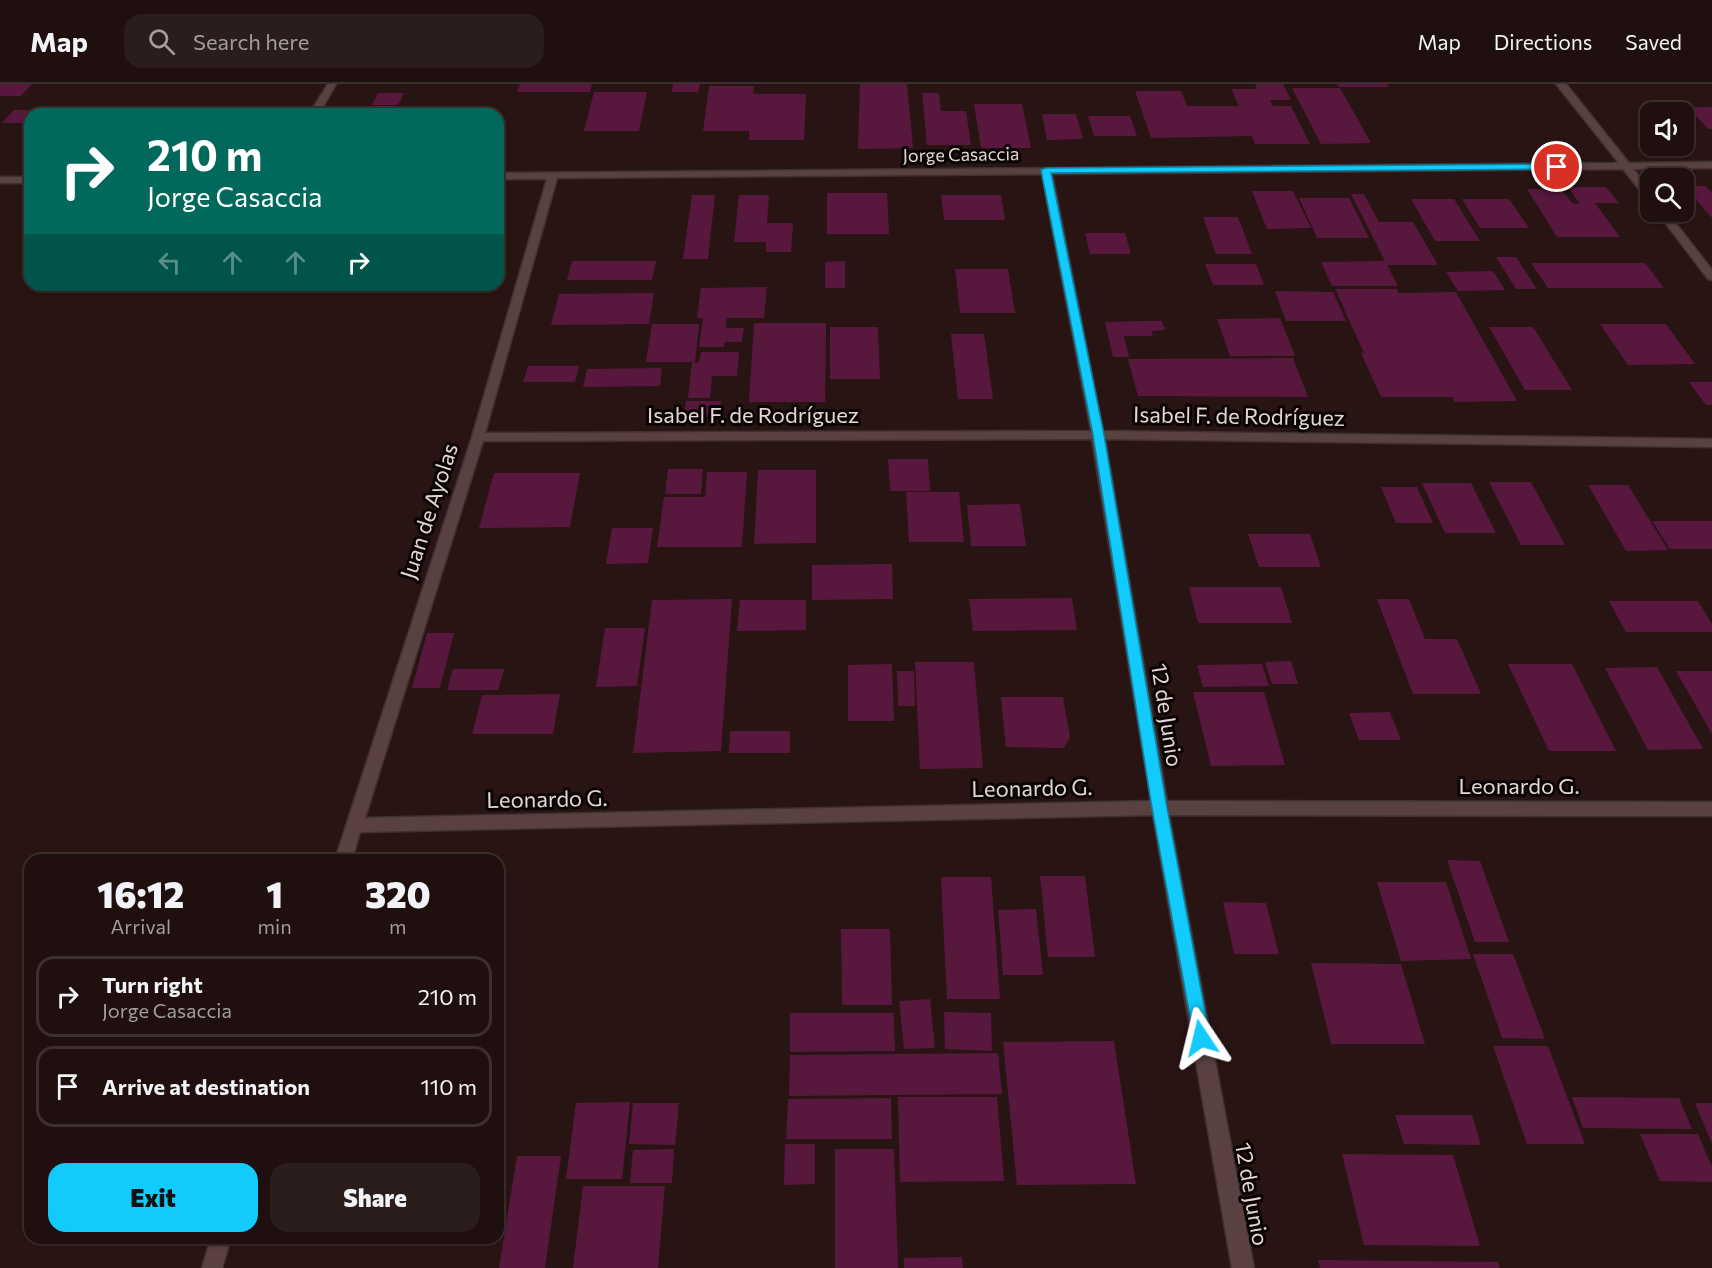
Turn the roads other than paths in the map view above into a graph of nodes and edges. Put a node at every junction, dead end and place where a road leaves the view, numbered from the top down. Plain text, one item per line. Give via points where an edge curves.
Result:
1 (332, 84) edge
2 (1561, 84) edge
3 (318, 108) edge
4 (1712, 165) edge
5 (1627, 166) junction
6 (1046, 170) junction
7 (504, 176) edge
8 (553, 176) junction
9 (0, 180) edge
10 (24, 180) edge
11 (1640, 183) edge
12 (1670, 222) edge
13 (1712, 277) edge
14 (1098, 435) junction
15 (478, 437) junction
16 (1712, 443) edge
17 (1160, 808) junction
18 (1712, 809) edge
19 (354, 825) junction
20 (345, 854) edge
21 (219, 1244) edge
22 (212, 1268) edge
23 (1243, 1268) edge

1 - 3 street
2 - 5 street
4 - 5 street, Jorge Casaccia
5 - 6 street, Jorge Casaccia
5 - 11 street
6 - 8 street, Jorge Casaccia
6 - 14 street, 12 de Junio
7 - 8 street, Jorge Casaccia
8 - 15 street, Juan de Ayolas
9 - 10 street
12 - 13 street
14 - 15 street, Isabel F. de Rodríguez
14 - 16 street, Isabel F. de Rodríguez
14 - 17 street, 12 de Junio
15 - 19 street, Juan de Ayolas
17 - 18 street, Leonardo G.
17 - 19 street, Leonardo G.
17 - 23 street, 12 de Junio
19 - 20 street, Juan de Ayolas
21 - 22 street

